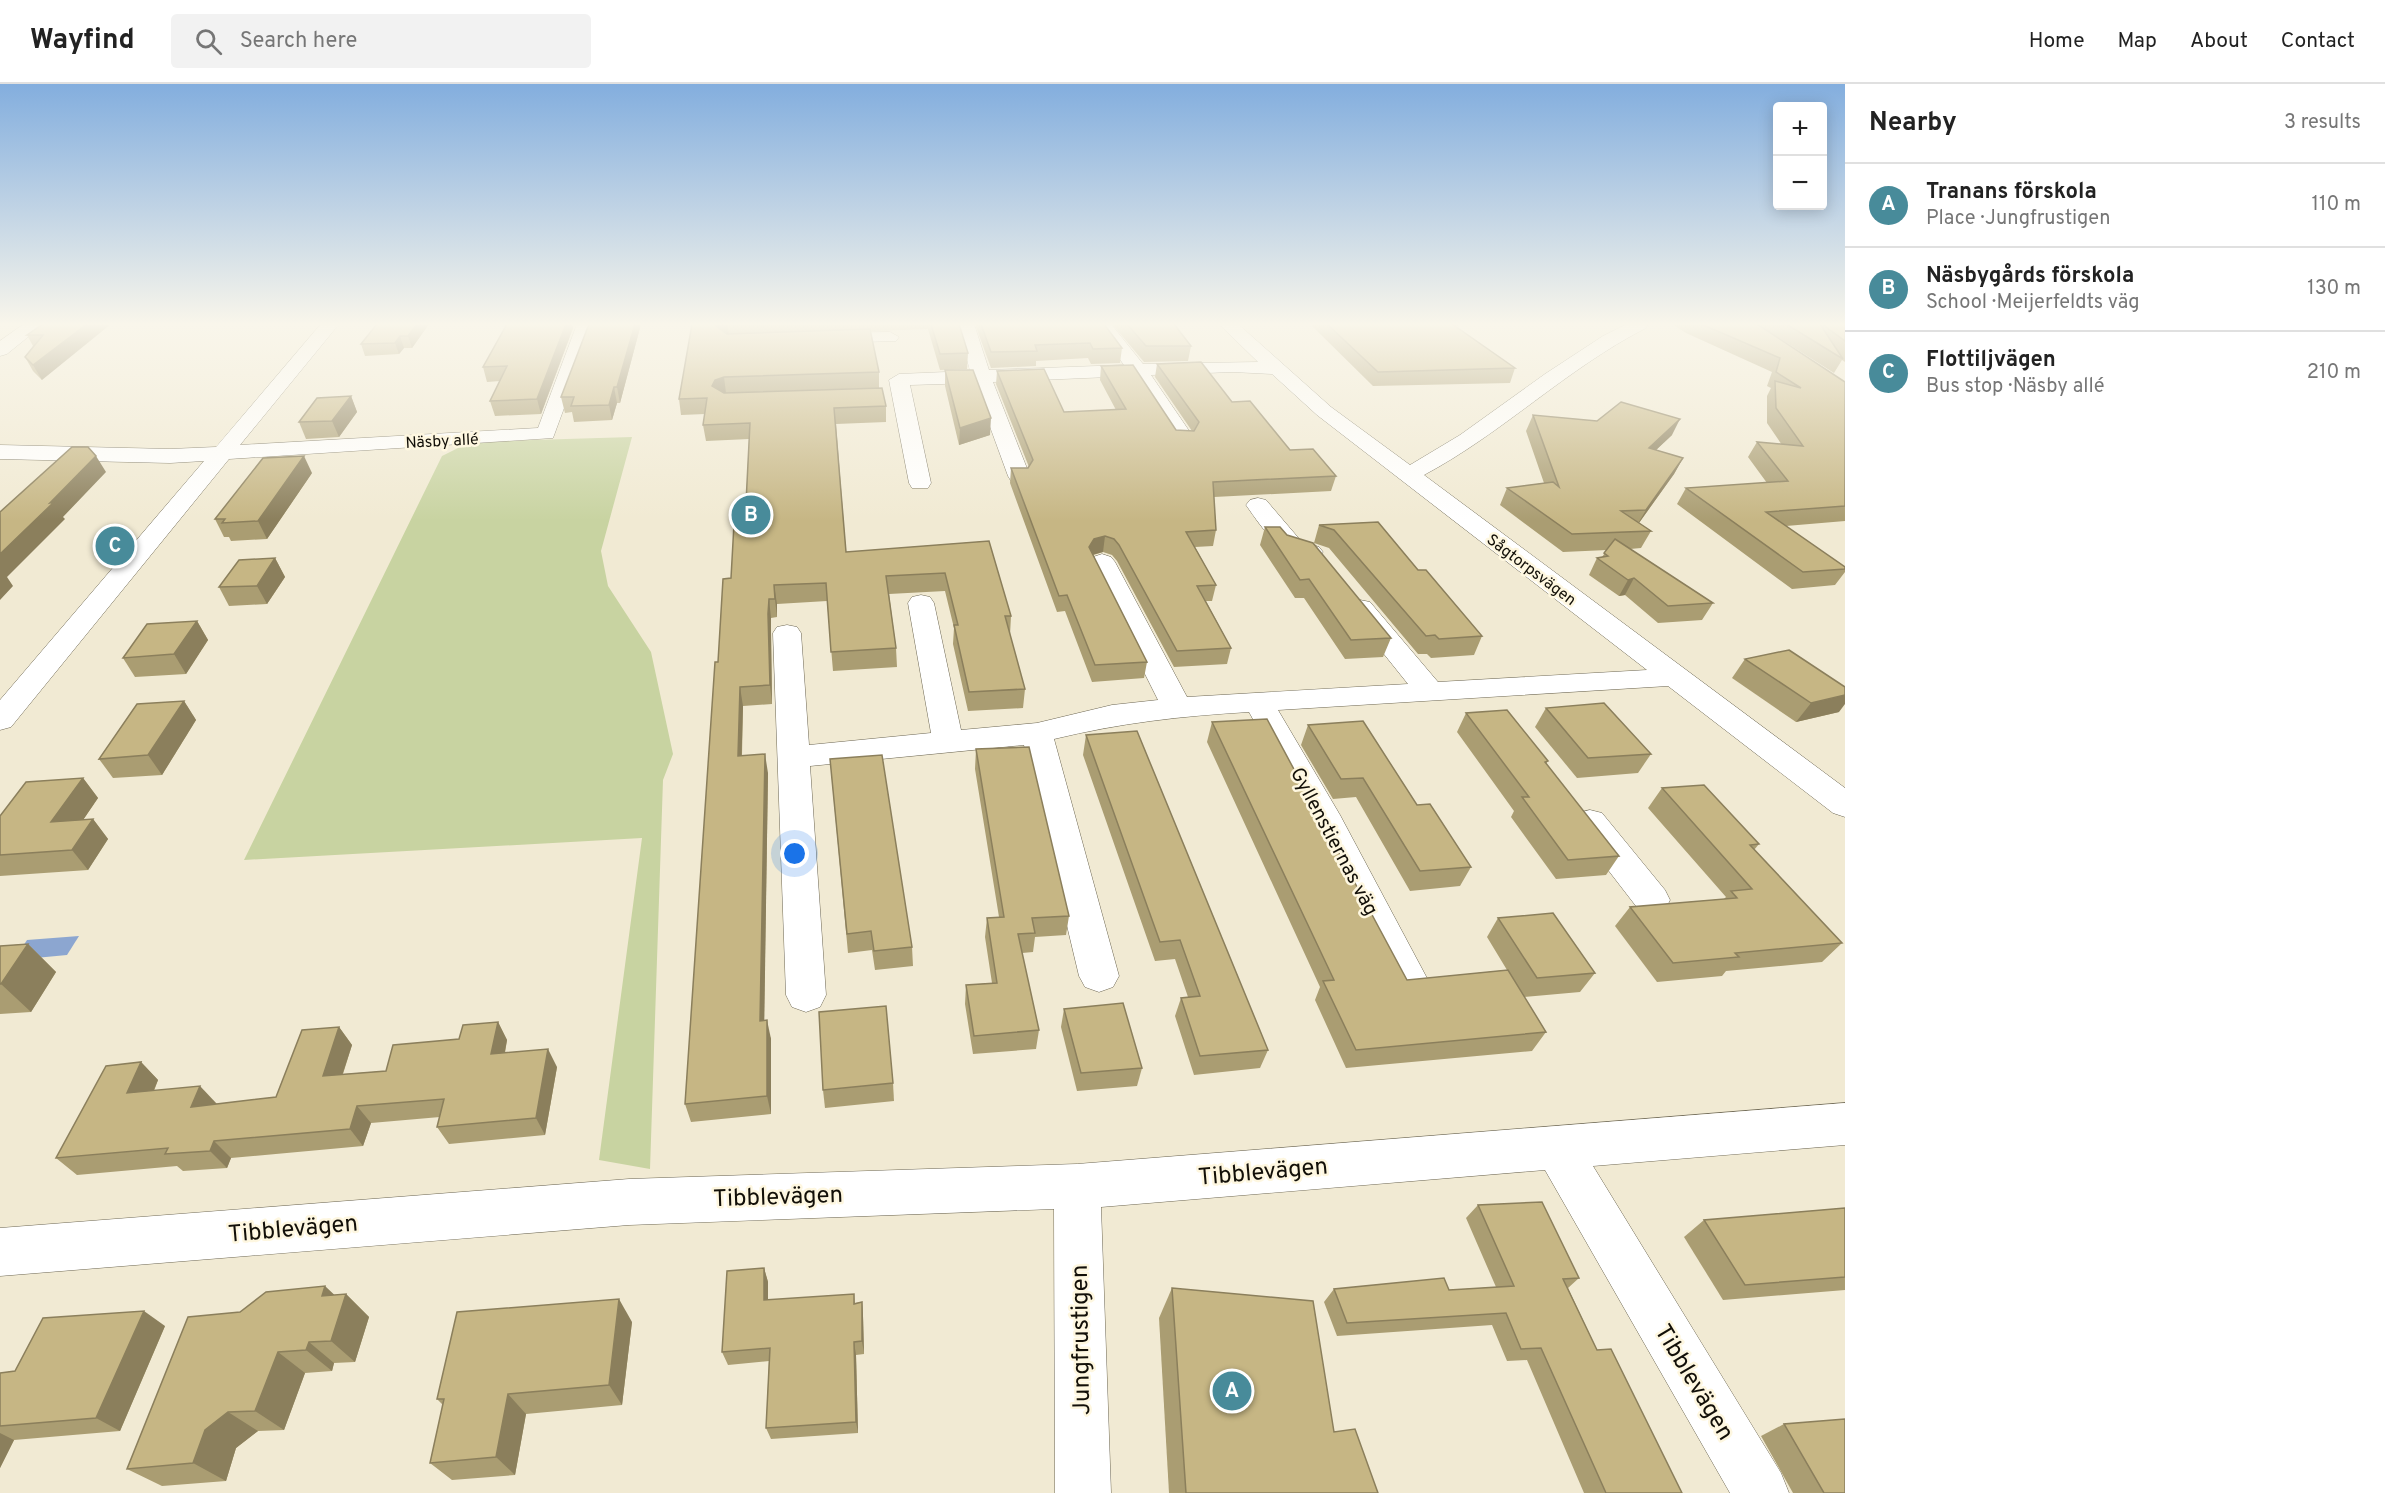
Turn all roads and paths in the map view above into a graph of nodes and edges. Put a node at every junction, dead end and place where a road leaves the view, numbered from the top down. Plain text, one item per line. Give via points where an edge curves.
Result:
1 (274, 390) edge
2 (562, 390) edge
3 (895, 390) edge
4 (900, 390) edge
5 (986, 390) edge
6 (1151, 390) edge
7 (1299, 390) edge
8 (1536, 390) edge
9 (879, 396) edge
10 (1183, 438) edge
11 (0, 452) edge
12 (221, 452) junction
13 (1408, 475) junction
14 (1019, 476) edge
15 (920, 483) dead end
16 (1258, 505) dead end
17 (1102, 561) dead end
18 (921, 603) dead end
19 (788, 633) dead end
20 (1673, 677) junction
21 (1485, 689) junction
22 (1429, 690) junction
23 (1259, 704) junction
24 (1177, 707) junction
25 (1507, 716) edge
26 (0, 720) edge
27 (1037, 733) junction
28 (948, 742) junction
29 (795, 757) junction
30 (1571, 798) edge
31 (1845, 805) edge
32 (1652, 900) dead end
33 (1099, 976) dead end
34 (1408, 980) edge
35 (806, 995) dead end
36 (1845, 1124) edge
37 (1556, 1146) junction
38 (1077, 1186) junction
39 (0, 1252) edge
40 (1083, 1493) edge
41 (1761, 1493) edge

1 - 12 street
2 - 12 street, Näsby allé via 546,434
3 - 9 street
4 - 15 street
5 - 14 street
6 - 10 street
7 - 13 street, Sågtorpsvägen
8 - 13 street via 1439,460
11 - 12 street via 118,456
12 - 26 street
13 - 20 street, Sågtorpsvägen
16 - 22 street via 1292,546 1318,554
17 - 24 street
18 - 28 street
19 - 29 street
20 - 21 street
20 - 31 street, Sågtorpsvägen
21 - 22 street
21 - 25 street
22 - 23 street
23 - 24 street
23 - 34 street, Gyllenstiernas väg via 1323,815
24 - 27 street via 1112,715
27 - 28 street
27 - 33 street
28 - 29 street
29 - 35 street
30 - 32 street
36 - 37 street, Tibblevägen
37 - 38 street, Tibblevägen
37 - 41 street, Tibblevägen
38 - 39 street, Tibblevägen via 629,1202
38 - 40 street, Jungfrustigen

